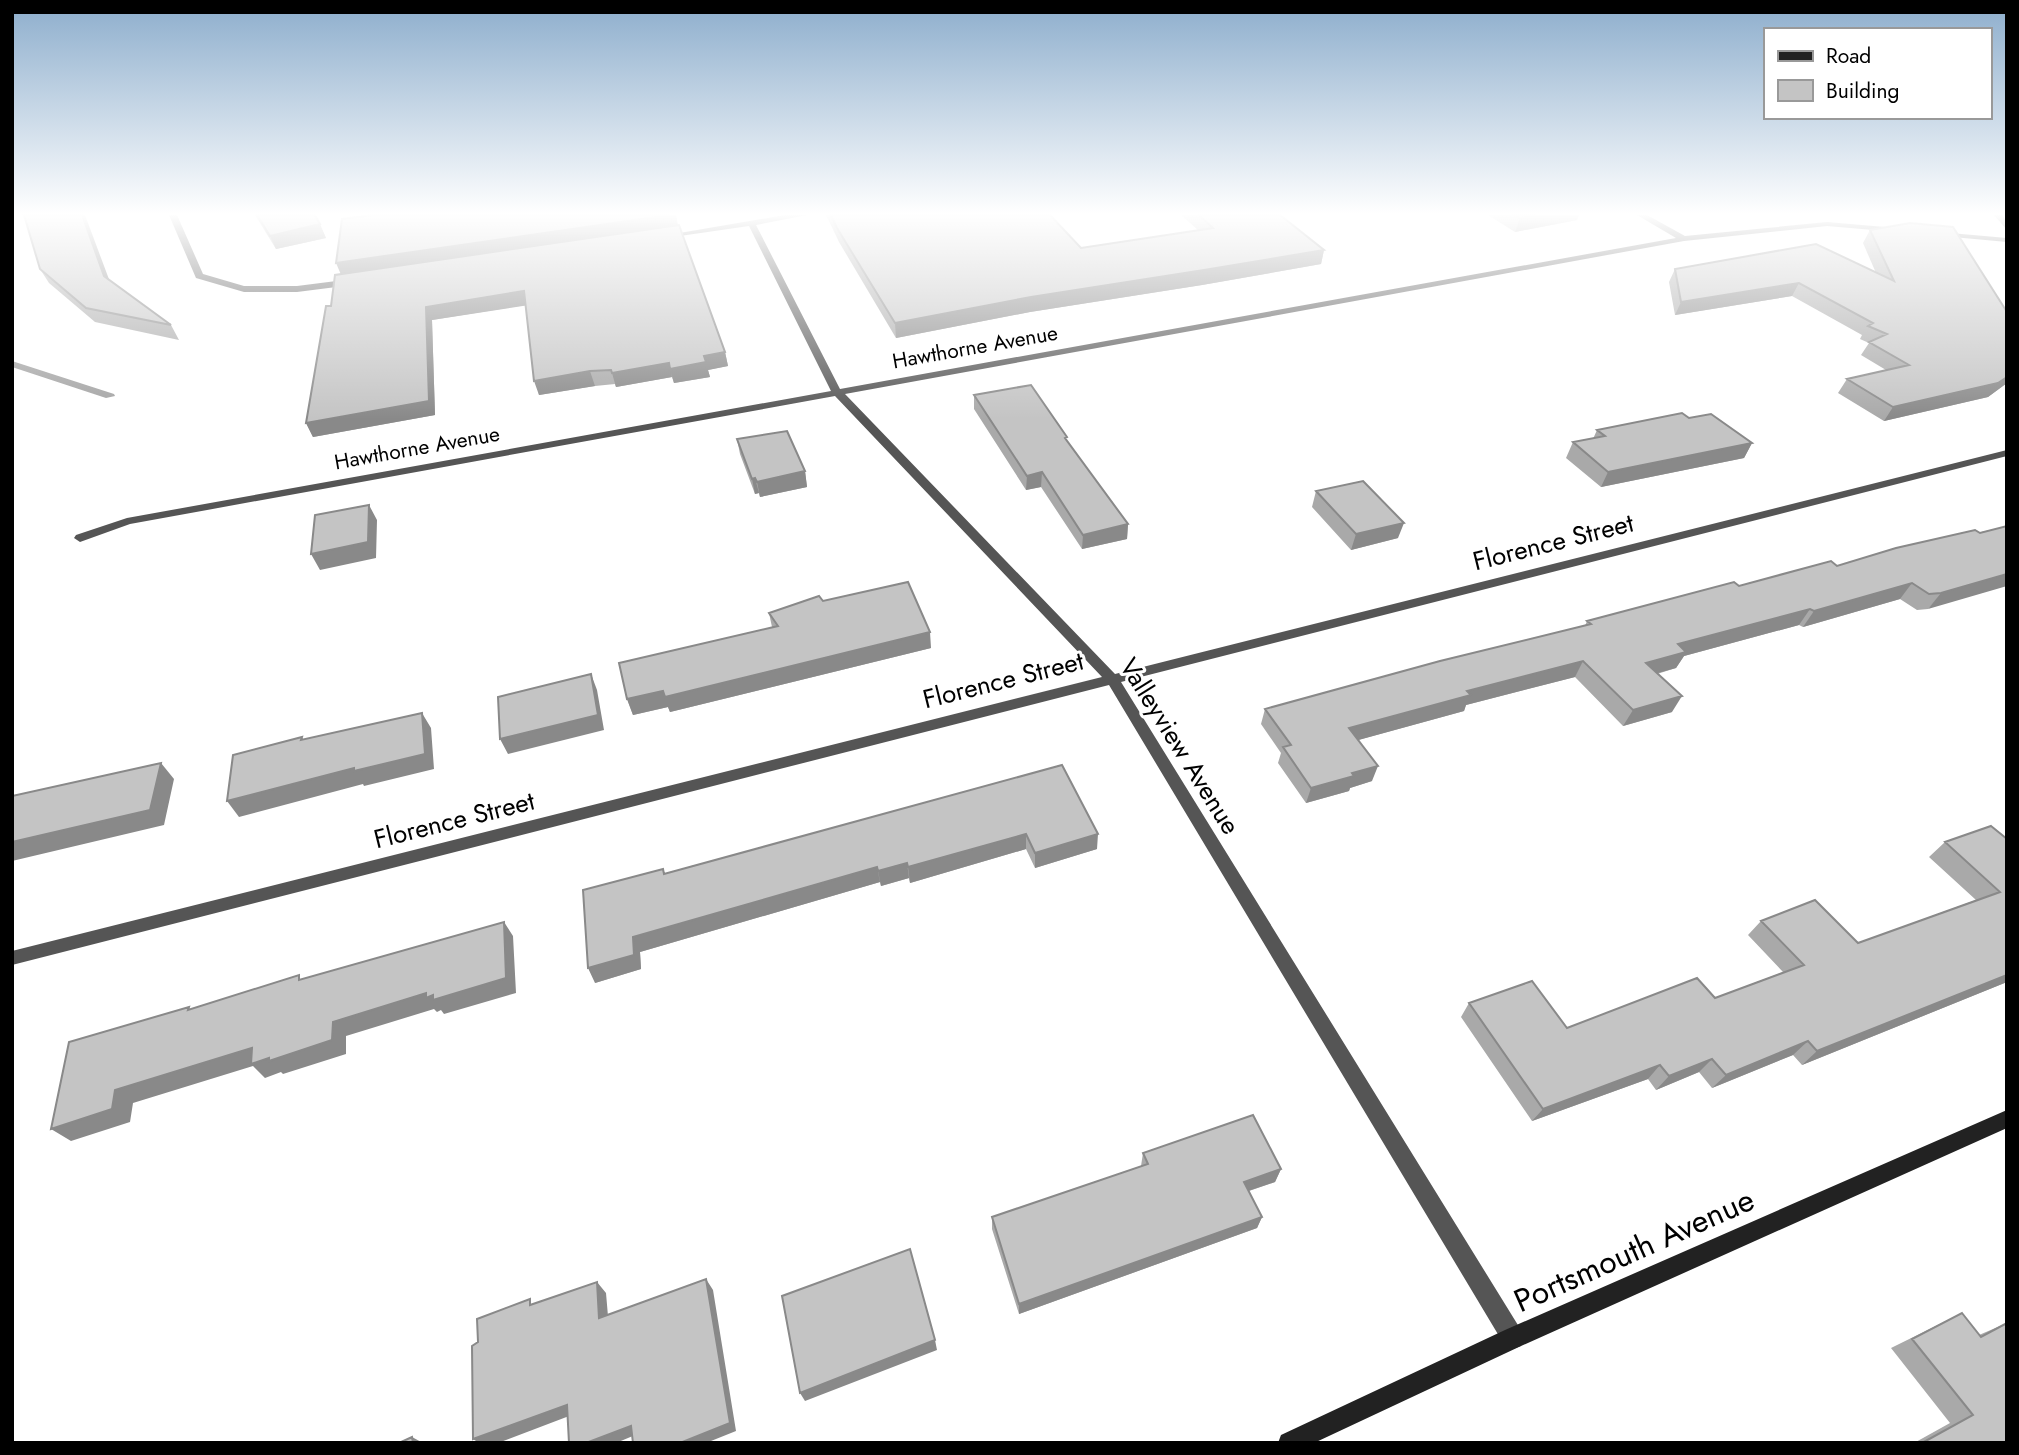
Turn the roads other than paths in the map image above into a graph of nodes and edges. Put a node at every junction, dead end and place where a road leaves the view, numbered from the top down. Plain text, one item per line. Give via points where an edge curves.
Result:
1 (223, 283) edge
2 (344, 283) edge
3 (782, 283) edge
4 (1439, 283) edge
5 (836, 391) junction
6 (2007, 453) edge
7 (80, 538) dead end
8 (1111, 678) junction
9 (12, 958) edge
10 (2007, 1119) edge
11 (1513, 1338) junction
12 (1289, 1443) edge

1 - 2 street via 244,289 297,289
3 - 5 street, Valleyview Avenue
4 - 5 street, Hawthorne Avenue
5 - 7 street, Hawthorne Avenue via 127,521
5 - 8 street, Valleyview Avenue
6 - 8 street, Florence Street
8 - 9 street, Florence Street
8 - 11 street, Valleyview Avenue
10 - 11 main road, Portsmouth Avenue
11 - 12 main road, Portsmouth Avenue

